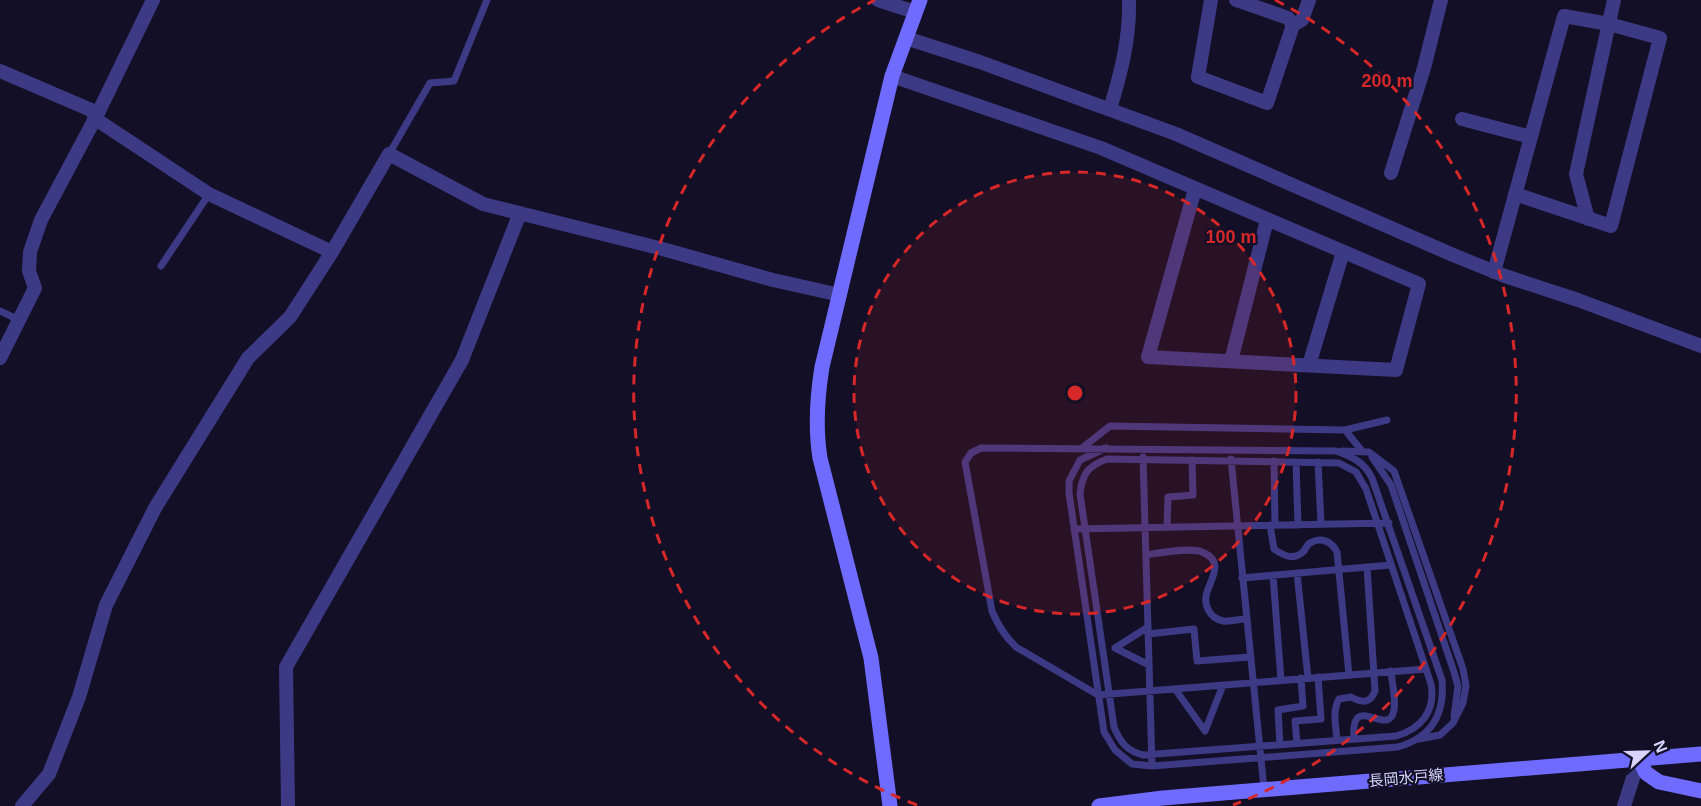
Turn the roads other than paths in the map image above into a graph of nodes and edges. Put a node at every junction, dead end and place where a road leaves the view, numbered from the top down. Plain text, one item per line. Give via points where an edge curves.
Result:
1 (153, 0) edge
2 (487, 0) edge
3 (878, 0) edge
4 (1129, 0) edge
5 (1211, 0) edge
6 (1236, 0) edge
7 (1309, 0) edge
8 (1441, 0) edge
9 (1614, 0) edge
10 (917, 6) edge
11 (1609, 24) junction
12 (1293, 25) junction
13 (906, 38) junction
14 (2, 75) edge
15 (892, 76) junction
16 (1110, 109) junction
17 (96, 116) junction
18 (1462, 119) dead end
19 (1531, 136) junction
20 (389, 154) junction
21 (1391, 173) dead end
22 (1195, 189) junction
23 (209, 194) junction
24 (1515, 194) junction
25 (520, 213) junction
26 (1588, 219) junction
27 (1267, 220) junction
28 (332, 252) junction
29 (1343, 252) junction
30 (161, 266) dead end
31 (1494, 272) junction
32 (840, 295) junction
33 (0, 311) edge
34 (19, 320) junction
35 (1701, 346) edge
36 (1, 355) edge
37 (1231, 361) junction
38 (1309, 365) junction
39 (1387, 420) dead end
40 (1345, 430) junction
41 (1082, 447) junction
42 (1106, 448) junction
43 (1142, 449) junction
44 (1230, 450) junction
45 (1336, 452) junction
46 (1365, 452) junction
47 (1143, 459) junction
48 (1192, 460) junction
49 (1231, 461) junction
50 (1274, 461) junction
51 (1296, 462) junction
52 (1318, 462) junction
53 (1377, 523) junction
54 (1389, 523) junction
55 (1321, 524) junction
56 (1273, 525) junction
57 (1298, 525) junction
58 (1237, 526) junction
59 (1167, 527) junction
60 (1145, 528) junction
61 (1074, 529) junction
62 (1085, 529) junction
63 (1146, 555) junction
64 (1391, 565) junction
65 (1367, 567) junction
66 (1340, 569) junction
67 (1297, 573) junction
68 (1273, 575) junction
69 (1242, 578) junction
70 (1246, 619) junction
71 (1148, 630) junction
72 (1250, 657) junction
73 (1149, 665) junction
74 (1426, 669) junction
75 (1390, 671) junction
76 (1374, 673) junction
77 (1349, 675) junction
78 (1318, 677) junction
79 (1304, 678) junction
80 (1281, 680) junction
81 (1253, 682) junction
82 (1223, 685) junction
83 (1175, 689) junction
84 (1150, 691) junction
85 (1109, 694) junction
86 (1098, 695) junction
87 (1354, 739) junction
88 (1418, 739) junction
89 (1337, 740) junction
90 (1297, 743) junction
91 (1280, 744) junction
92 (1259, 746) junction
93 (1152, 754) junction
94 (1701, 754) edge
95 (1260, 758) junction
96 (1639, 759) junction
97 (1152, 766) junction
98 (1264, 789) junction
99 (1701, 791) edge
100 (22, 806) edge
101 (288, 806) edge
102 (890, 806) edge
103 (1099, 806) edge
104 (1624, 806) edge

1 - 17 street
2 - 20 lane via 453,81 430,83
3 - 10 street
4 - 16 street via 1124,64
5 - 12 street via 1198,77 1267,104
6 - 12 street via 1288,18
7 - 12 street via 1302,20
8 - 21 street
9 - 11 street
10 - 13 street
11 - 19 street via 1564,16
11 - 26 street via 1576,174
11 - 26 street via 1660,38 1611,226
13 - 15 street
13 - 16 street
14 - 17 street
15 - 22 street via 1101,148
15 - 32 street
16 - 31 street
17 - 23 street
17 - 34 street via 41,220 30,252 29,271 35,288
18 - 19 street
19 - 24 street
20 - 25 street via 483,204
20 - 28 street
22 - 27 street
22 - 37 street via 1148,357
23 - 28 street
23 - 30 lane
24 - 26 street
24 - 31 street
25 - 32 street
25 - 101 street via 462,360 286,667
27 - 29 street
27 - 37 street
28 - 100 street via 290,317 248,358 155,508 106,605 79,697 49,774
29 - 38 street
29 - 38 street via 1419,284 1396,370
31 - 35 street
32 - 102 street via 822,367 816,410 817,439 870,658
33 - 34 lane
34 - 36 street
37 - 38 street
39 - 40 lane
40 - 41 lane via 1110,426
40 - 46 lane
41 - 42 lane
41 - 86 lane via 981,448 965,462 992,611 999,627 1016,647
42 - 43 lane
42 - 61 lane via 1080,460 1069,481
43 - 44 lane
43 - 47 lane
44 - 45 lane
44 - 49 lane
45 - 46 lane
45 - 54 lane via 1358,460 1367,469
46 - 88 lane via 1394,471 1463,669 1464,703 1453,723 1440,735
47 - 48 lane
47 - 60 lane
47 - 62 lane via 1107,459 1085,472 1080,494
48 - 49 lane
48 - 59 lane via 1193,495 1167,497
49 - 50 lane
49 - 58 lane
50 - 51 lane
50 - 56 lane
51 - 52 lane
51 - 57 lane
52 - 53 lane via 1339,462 1362,478
52 - 55 lane
53 - 54 lane
53 - 55 lane
53 - 64 lane
54 - 88 lane via 1442,680 1439,714
55 - 57 lane
56 - 57 lane
56 - 58 lane
56 - 66 lane via 1274,549 1283,555 1297,555 1309,544 1326,540 1337,552
58 - 59 lane
58 - 69 lane
59 - 60 lane
60 - 62 lane
60 - 63 lane
61 - 62 lane
61 - 86 lane
62 - 85 lane
63 - 70 lane via 1204,552 1216,569 1205,599 1208,610 1224,621
63 - 71 lane
64 - 65 lane
64 - 74 lane
65 - 66 lane
65 - 76 lane
66 - 67 lane
66 - 77 lane
67 - 68 lane
67 - 79 lane
68 - 69 lane
68 - 80 lane
69 - 70 lane
70 - 72 lane
71 - 72 lane via 1194,629 1197,661
71 - 73 lane
71 - 73 lane via 1115,648
72 - 81 lane
73 - 84 lane
74 - 75 lane
74 - 87 lane via 1433,696 1431,708 1418,727 1396,736
75 - 76 lane
75 - 87 lane via 1392,716 1378,721 1364,715 1356,718
76 - 77 lane
76 - 89 lane via 1375,691 1367,702 1351,697 1339,699
77 - 78 lane
78 - 79 lane
78 - 90 lane via 1321,719 1295,722
79 - 80 lane
79 - 91 lane via 1303,706 1278,710
80 - 81 lane
81 - 82 lane
81 - 92 lane
82 - 83 lane
82 - 83 lane via 1204,731
83 - 84 lane
84 - 85 lane
84 - 93 lane
85 - 86 lane
85 - 93 lane via 1118,738 1135,753
86 - 97 lane via 1108,741 1132,764
87 - 89 lane
88 - 95 lane via 1398,747
89 - 90 lane
90 - 91 lane
91 - 92 lane
92 - 93 lane
92 - 95 lane
93 - 97 lane
94 - 96 street, 長岡水戸線
95 - 97 lane
95 - 98 lane
96 - 98 street, 長岡水戸線
96 - 99 street via 1646,773 1659,782
96 - 104 street
98 - 103 street, 長岡水戸線

